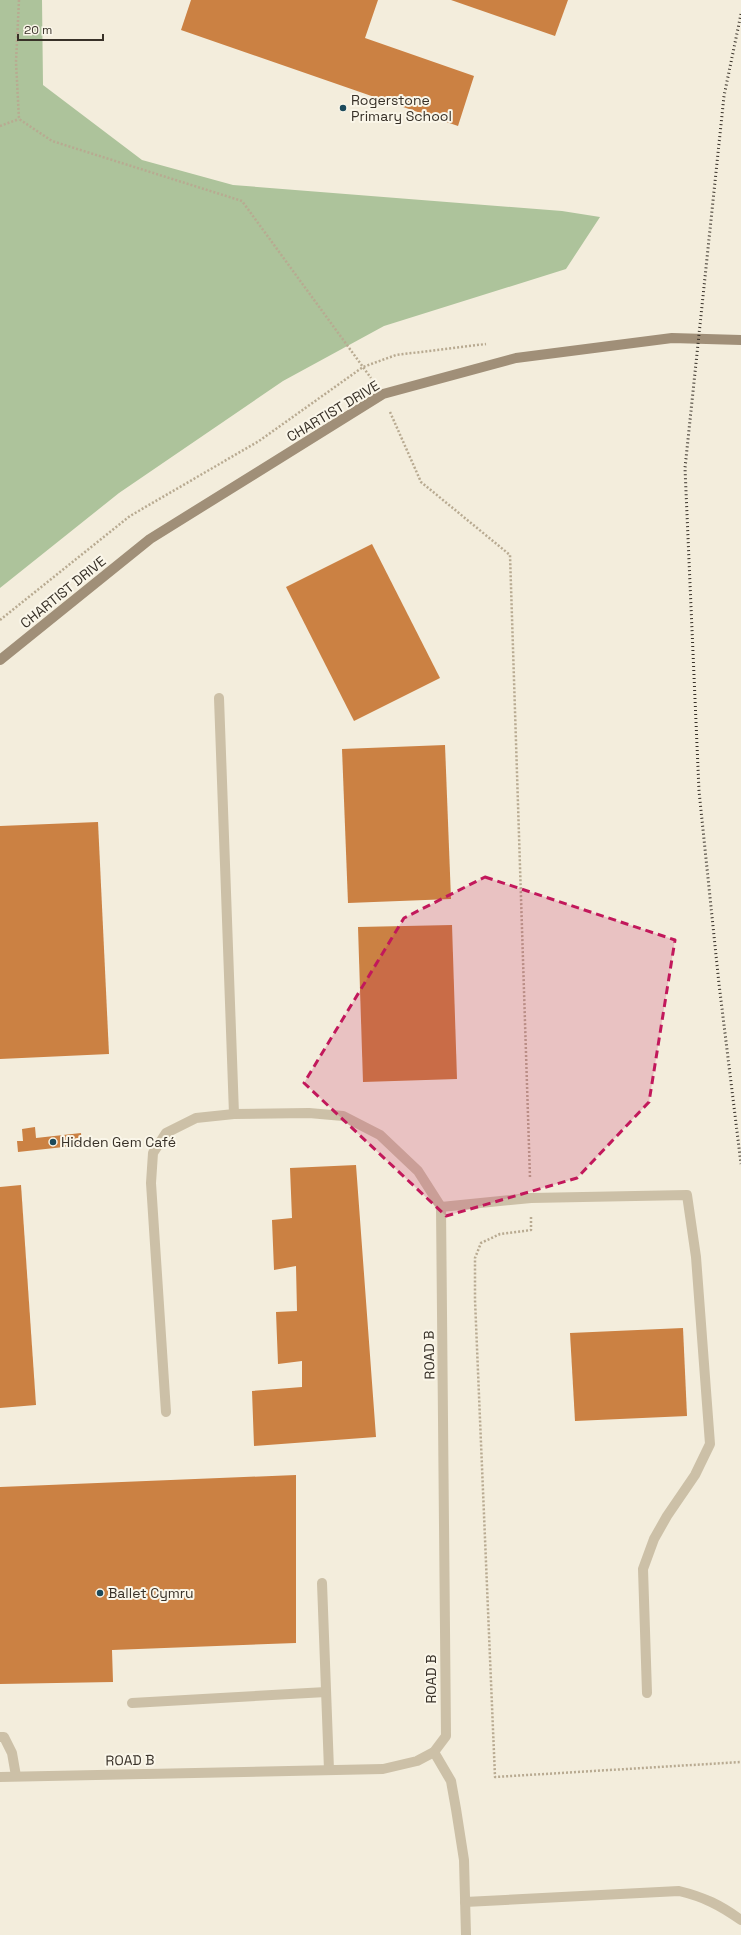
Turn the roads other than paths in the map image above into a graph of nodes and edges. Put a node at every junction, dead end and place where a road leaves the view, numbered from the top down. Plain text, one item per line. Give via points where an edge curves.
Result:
1 (738, 340) edge
2 (0, 660) edge
3 (219, 698) dead end
4 (234, 1114) junction
5 (441, 1207) junction
6 (166, 1412) dead end
7 (322, 1583) dead end
8 (326, 1692) junction
9 (647, 1693) dead end
10 (132, 1703) dead end
11 (0, 1737) edge
12 (434, 1752) junction
13 (329, 1770) junction
14 (16, 1776) junction
15 (0, 1777) edge
16 (465, 1902) junction
17 (741, 1920) edge
18 (466, 1935) edge

1 - 2 main road, CHARTIST DRIVE via 672,338 516,358 383,394 150,539
3 - 4 street
4 - 5 street via 309,1112 343,1116 380,1135 418,1171
4 - 6 street via 196,1118 166,1133 152,1153 151,1183
5 - 9 street via 531,1198 687,1195 696,1256 710,1444 695,1475 654,1539 643,1569
5 - 12 street, ROAD B via 446,1736
7 - 8 street
8 - 10 street
8 - 13 street
11 - 14 street via 4,1737 12,1753
12 - 13 street, ROAD B via 417,1761 383,1768
12 - 16 street via 451,1781 464,1860
13 - 14 street, ROAD B
14 - 15 street, ROAD B
16 - 17 street via 679,1891 702,1897 723,1907
16 - 18 street

